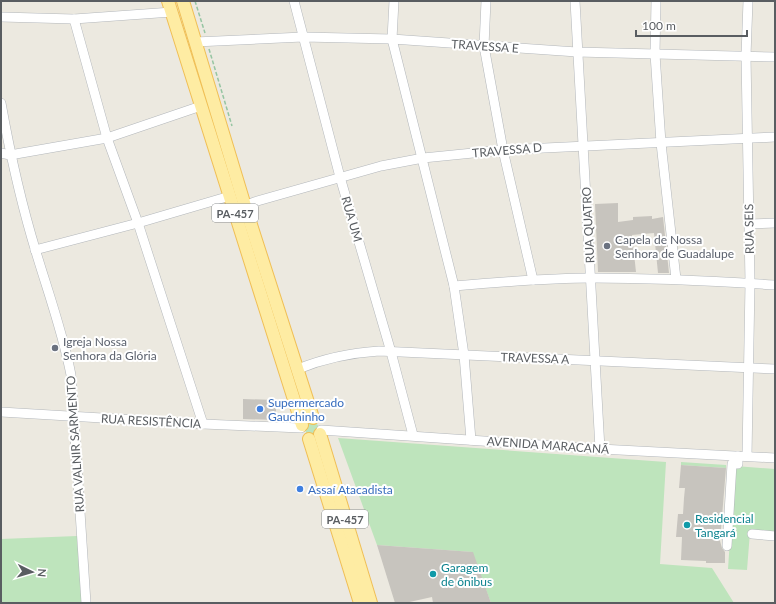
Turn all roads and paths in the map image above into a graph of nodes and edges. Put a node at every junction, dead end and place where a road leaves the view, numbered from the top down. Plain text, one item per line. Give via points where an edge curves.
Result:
1 (183, 1) edge
2 (294, 1) edge
3 (394, 1) edge
4 (486, 1) edge
5 (575, 1) edge
6 (656, 1) edge
7 (748, 1) edge
8 (170, 6) edge
9 (1, 17) edge
10 (74, 19) junction
11 (303, 37) junction
12 (392, 39) junction
13 (196, 42) junction
14 (484, 46) junction
15 (577, 52) junction
16 (654, 54) junction
17 (746, 56) junction
18 (775, 57) edge
19 (1, 103) edge
20 (201, 106) junction
21 (775, 137) edge
22 (107, 138) junction
23 (747, 138) junction
24 (661, 143) junction
25 (583, 145) junction
26 (503, 150) junction
27 (6, 154) edge
28 (423, 158) junction
29 (340, 177) junction
30 (230, 196) junction
31 (245, 206) junction
32 (138, 223) junction
33 (775, 223) edge
34 (749, 224) junction
35 (35, 250) junction
36 (591, 278) junction
37 (676, 279) junction
38 (533, 280) junction
39 (750, 284) junction
40 (775, 285) edge
41 (454, 286) junction
42 (391, 352) junction
43 (464, 355) junction
44 (594, 361) junction
45 (748, 367) junction
46 (298, 369) junction
47 (775, 369) edge
48 (1, 412) edge
49 (73, 417) junction
50 (313, 418) junction
51 (203, 424) junction
52 (301, 426) junction
53 (317, 434) junction
54 (413, 435) junction
55 (471, 440) junction
56 (600, 449) junction
57 (743, 456) junction
58 (775, 458) edge
59 (752, 534) dead end
60 (775, 536) edge
61 (727, 546) dead end
62 (86, 603) edge
63 (360, 603) edge
64 (371, 603) edge

1 - 13 main road, PA-457
2 - 11 street, RUA UM
3 - 12 street
4 - 14 street
5 - 15 street, RUA QUATRO
6 - 16 street
7 - 17 street, RUA SEIS
8 - 10 street
8 - 20 main road, PA-457
9 - 10 street
10 - 22 street
11 - 12 street, TRAVESSA E
11 - 13 street, TRAVESSA E
11 - 29 street, RUA UM
12 - 14 street, TRAVESSA E
12 - 28 street
13 - 31 main road, PA-457
14 - 15 street, TRAVESSA E
14 - 26 street
15 - 16 street, TRAVESSA E
15 - 25 street, RUA QUATRO
16 - 17 street, TRAVESSA E
16 - 24 street
17 - 18 street, TRAVESSA E
17 - 23 street, RUA SEIS
19 - 27 street, RUA VALNIR SARMENTO
20 - 22 street
20 - 30 main road, PA-457
21 - 23 street, TRAVESSA D
22 - 27 street
22 - 32 street
23 - 24 street, TRAVESSA D
23 - 34 street, RUA SEIS
24 - 25 street, TRAVESSA D
24 - 37 street
25 - 26 street, TRAVESSA D
25 - 36 street, RUA QUATRO
26 - 28 street, TRAVESSA D
26 - 38 street
27 - 35 street, RUA VALNIR SARMENTO
28 - 29 street, TRAVESSA D
28 - 41 street
29 - 31 street, TRAVESSA D
29 - 42 street, RUA UM
30 - 32 street
30 - 52 main road, PA-457
31 - 46 main road, PA-457
32 - 35 street
32 - 51 street
33 - 34 street
34 - 39 street, RUA SEIS
35 - 49 street, RUA VALNIR SARMENTO via 68,360
36 - 37 street
36 - 38 street
36 - 44 street, RUA QUATRO
37 - 39 street
38 - 41 street
39 - 40 street
39 - 45 street, RUA SEIS
41 - 43 street
42 - 43 street, TRAVESSA A
42 - 46 street, TRAVESSA A via 344,355
42 - 54 street, RUA UM
43 - 44 street, TRAVESSA A
43 - 55 street
44 - 45 street, TRAVESSA A
44 - 56 street, RUA QUATRO
45 - 47 street, TRAVESSA A
45 - 57 street, RUA SEIS
46 - 50 main road, PA-457
48 - 49 street, RUA RESISTÊNCIA
49 - 51 street, RUA RESISTÊNCIA
49 - 62 street, RUA VALNIR SARMENTO
50 - 52 main road via 306,420
50 - 53 main road, PA-457 via 320,422
51 - 52 street, RUA RESISTÊNCIA
52 - 53 main road, PA-457 via 303,435
53 - 54 street, AVENIDA MARACANÃ
53 - 63 main road, PA-457
53 - 64 main road, PA-457
54 - 55 street, AVENIDA MARACANÃ
55 - 56 street, AVENIDA MARACANÃ
56 - 57 street, AVENIDA MARACANÃ
57 - 58 street, AVENIDA MARACANÃ
57 - 61 street via 738,464 732,464
59 - 60 street

